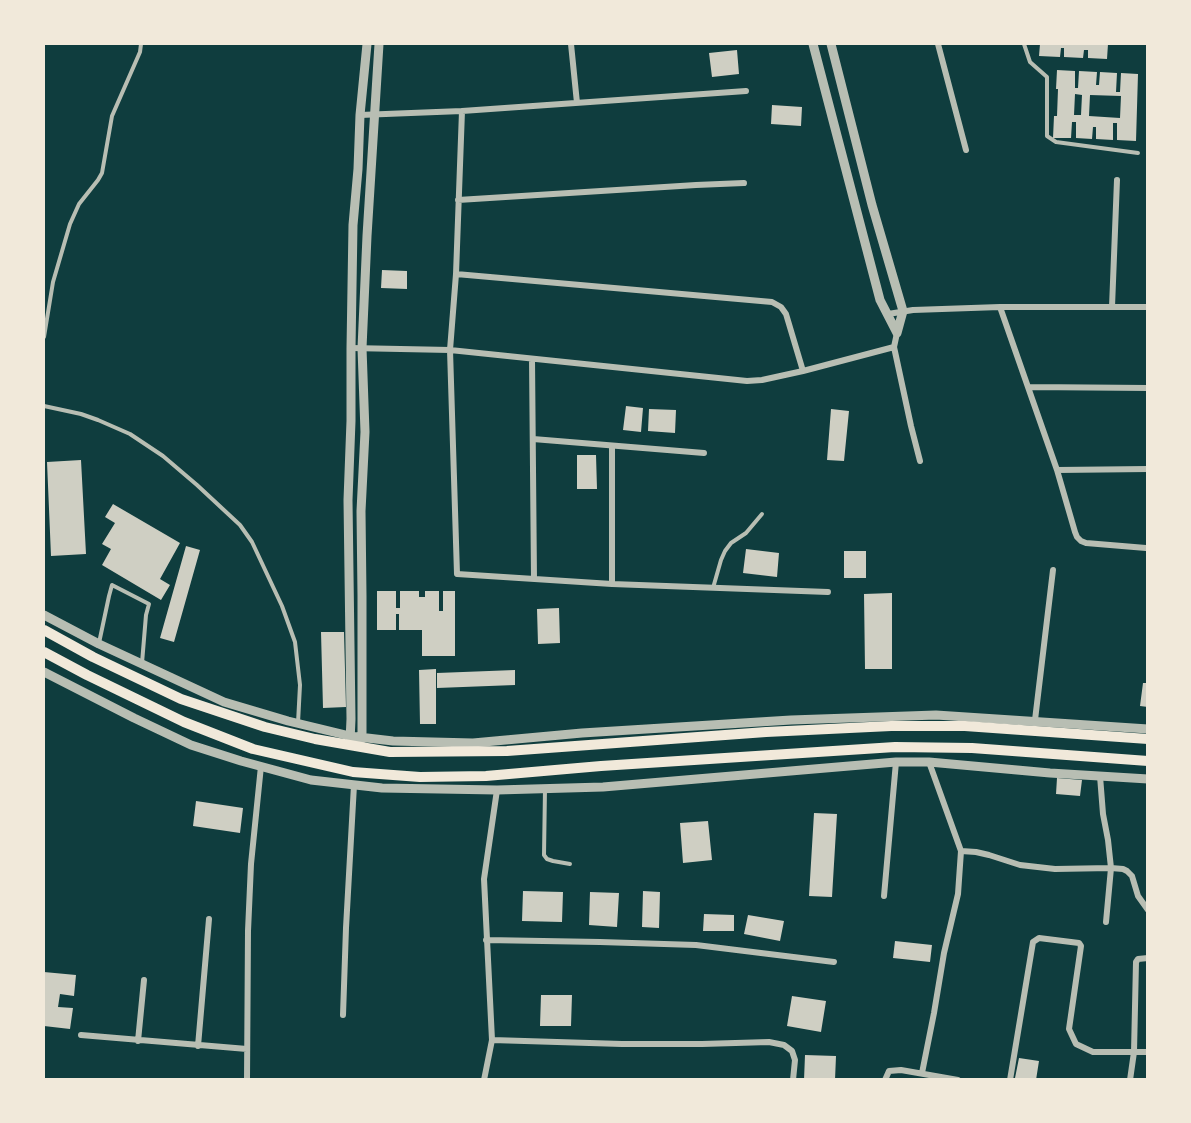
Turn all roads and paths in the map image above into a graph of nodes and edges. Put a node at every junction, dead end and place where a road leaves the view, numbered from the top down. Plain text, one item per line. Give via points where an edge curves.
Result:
1 (141, 44) edge
2 (368, 44) edge
3 (379, 44) edge
4 (571, 44) edge
5 (813, 44) edge
6 (831, 44) edge
7 (938, 44) edge
8 (1024, 44) edge
9 (746, 91) dead end
10 (577, 103) junction
11 (462, 111) junction
12 (375, 115) junction
13 (360, 116) junction
14 (966, 150) dead end
15 (1138, 153) dead end
16 (1117, 180) dead end
17 (744, 183) dead end
18 (458, 200) junction
19 (456, 274) junction
20 (1000, 307) junction
21 (1112, 307) junction
22 (1148, 307) edge
23 (903, 311) junction
24 (888, 314) junction
25 (897, 333) junction
26 (44, 337) edge
27 (894, 347) junction
28 (351, 348) junction
29 (362, 348) junction
30 (450, 350) junction
31 (532, 359) junction
32 (803, 371) junction
33 (1029, 387) junction
34 (1148, 388) edge
35 (44, 406) edge
36 (533, 439) junction
37 (612, 446) junction
38 (704, 453) dead end
39 (920, 461) dead end
40 (1148, 469) edge
41 (1057, 470) junction
42 (762, 513) dead end
43 (1146, 548) edge
44 (1053, 570) dead end
45 (534, 579) junction
46 (612, 584) junction
47 (713, 588) junction
48 (828, 592) dead end
49 (44, 615) edge
50 (44, 630) edge
51 (99, 644) junction
52 (44, 652) edge
53 (142, 664) junction
54 (44, 672) edge
55 (1035, 720) junction
56 (298, 723) junction
57 (1148, 729) edge
58 (1148, 739) edge
59 (355, 741) junction
60 (1148, 761) edge
61 (896, 762) junction
62 (929, 762) junction
63 (261, 766) junction
64 (1100, 776) junction
65 (1148, 779) edge
66 (354, 785) junction
67 (545, 789) junction
68 (497, 790) junction
69 (961, 851) junction
70 (570, 864) dead end
71 (1111, 868) junction
72 (884, 896) dead end
73 (1148, 910) edge
74 (209, 919) dead end
75 (1106, 922) dead end
76 (486, 940) junction
77 (1148, 958) edge
78 (834, 962) dead end
79 (144, 980) dead end
80 (343, 1015) dead end
81 (81, 1035) dead end
82 (492, 1040) junction
83 (138, 1041) junction
84 (198, 1046) junction
85 (247, 1049) junction
86 (1134, 1052) junction
87 (1148, 1052) edge
88 (922, 1073) junction
89 (246, 1080) edge
90 (484, 1080) edge
91 (793, 1080) edge
92 (885, 1080) edge
93 (958, 1080) edge
94 (1010, 1080) edge
95 (1130, 1080) edge

1 - 26 lane via 112,116 102,173 79,204 70,224 53,282
2 - 13 street
3 - 12 street
4 - 10 street
5 - 24 street via 880,300
6 - 23 street
7 - 14 street
8 - 15 lane via 1030,62 1047,77 1047,136 1056,142
9 - 10 street
10 - 11 street
11 - 12 street
11 - 18 street
12 - 13 street
12 - 29 street
13 - 28 street
16 - 21 street
17 - 18 street
18 - 19 street
19 - 30 street
19 - 32 street via 772,302 786,314
20 - 21 street
20 - 23 street
20 - 33 street
21 - 22 street
23 - 24 street
23 - 25 street
24 - 25 street
25 - 27 street
27 - 32 street
27 - 39 street
28 - 29 street
28 - 59 street via 348,500
29 - 30 street
29 - 59 street via 365,432
30 - 31 street
30 - 45 street via 458,574
31 - 32 street via 737,381
31 - 36 street
33 - 34 street
33 - 41 street
35 - 56 lane via 81,414 130,434 197,484 240,525 252,542 295,642 300,685
36 - 37 street
36 - 45 street
37 - 38 street
37 - 46 street
40 - 41 street
41 - 43 street via 1081,541
42 - 47 lane via 725,551
44 - 55 street
45 - 46 street
46 - 47 street
47 - 48 street
49 - 51 street
50 - 59 main road via 180,699 265,727 315,739
51 - 53 street
51 - 53 lane via 112,585 149,604
52 - 60 main road via 184,722 253,749 352,772 486,776 895,747 972,748
53 - 56 street via 224,702
54 - 63 street via 191,745
55 - 57 street
55 - 59 street via 936,715 791,720 473,743
56 - 59 street
58 - 59 main road via 965,726 891,726 507,750 390,752
61 - 62 street
61 - 67 street
61 - 72 street
62 - 64 street
62 - 69 street
63 - 66 street via 311,780
63 - 85 street via 250,875
64 - 65 street
64 - 71 street
66 - 68 street
66 - 80 street
67 - 68 street
67 - 70 lane via 544,855
68 - 76 street via 484,879
69 - 71 street via 1020,865
69 - 88 street via 958,894
71 - 73 street via 1130,873
71 - 75 street
74 - 84 street
76 - 78 street via 696,945
76 - 82 street
77 - 86 street via 1136,962
79 - 83 street
81 - 83 street
82 - 90 street
82 - 91 street via 769,1042 792,1051
83 - 84 street
84 - 85 street
85 - 89 street
86 - 87 street
86 - 94 street via 1093,1052 1076,1044 1069,1029 1081,946 1039,938 1033,942
86 - 95 street
88 - 92 street via 888,1071
88 - 93 street

